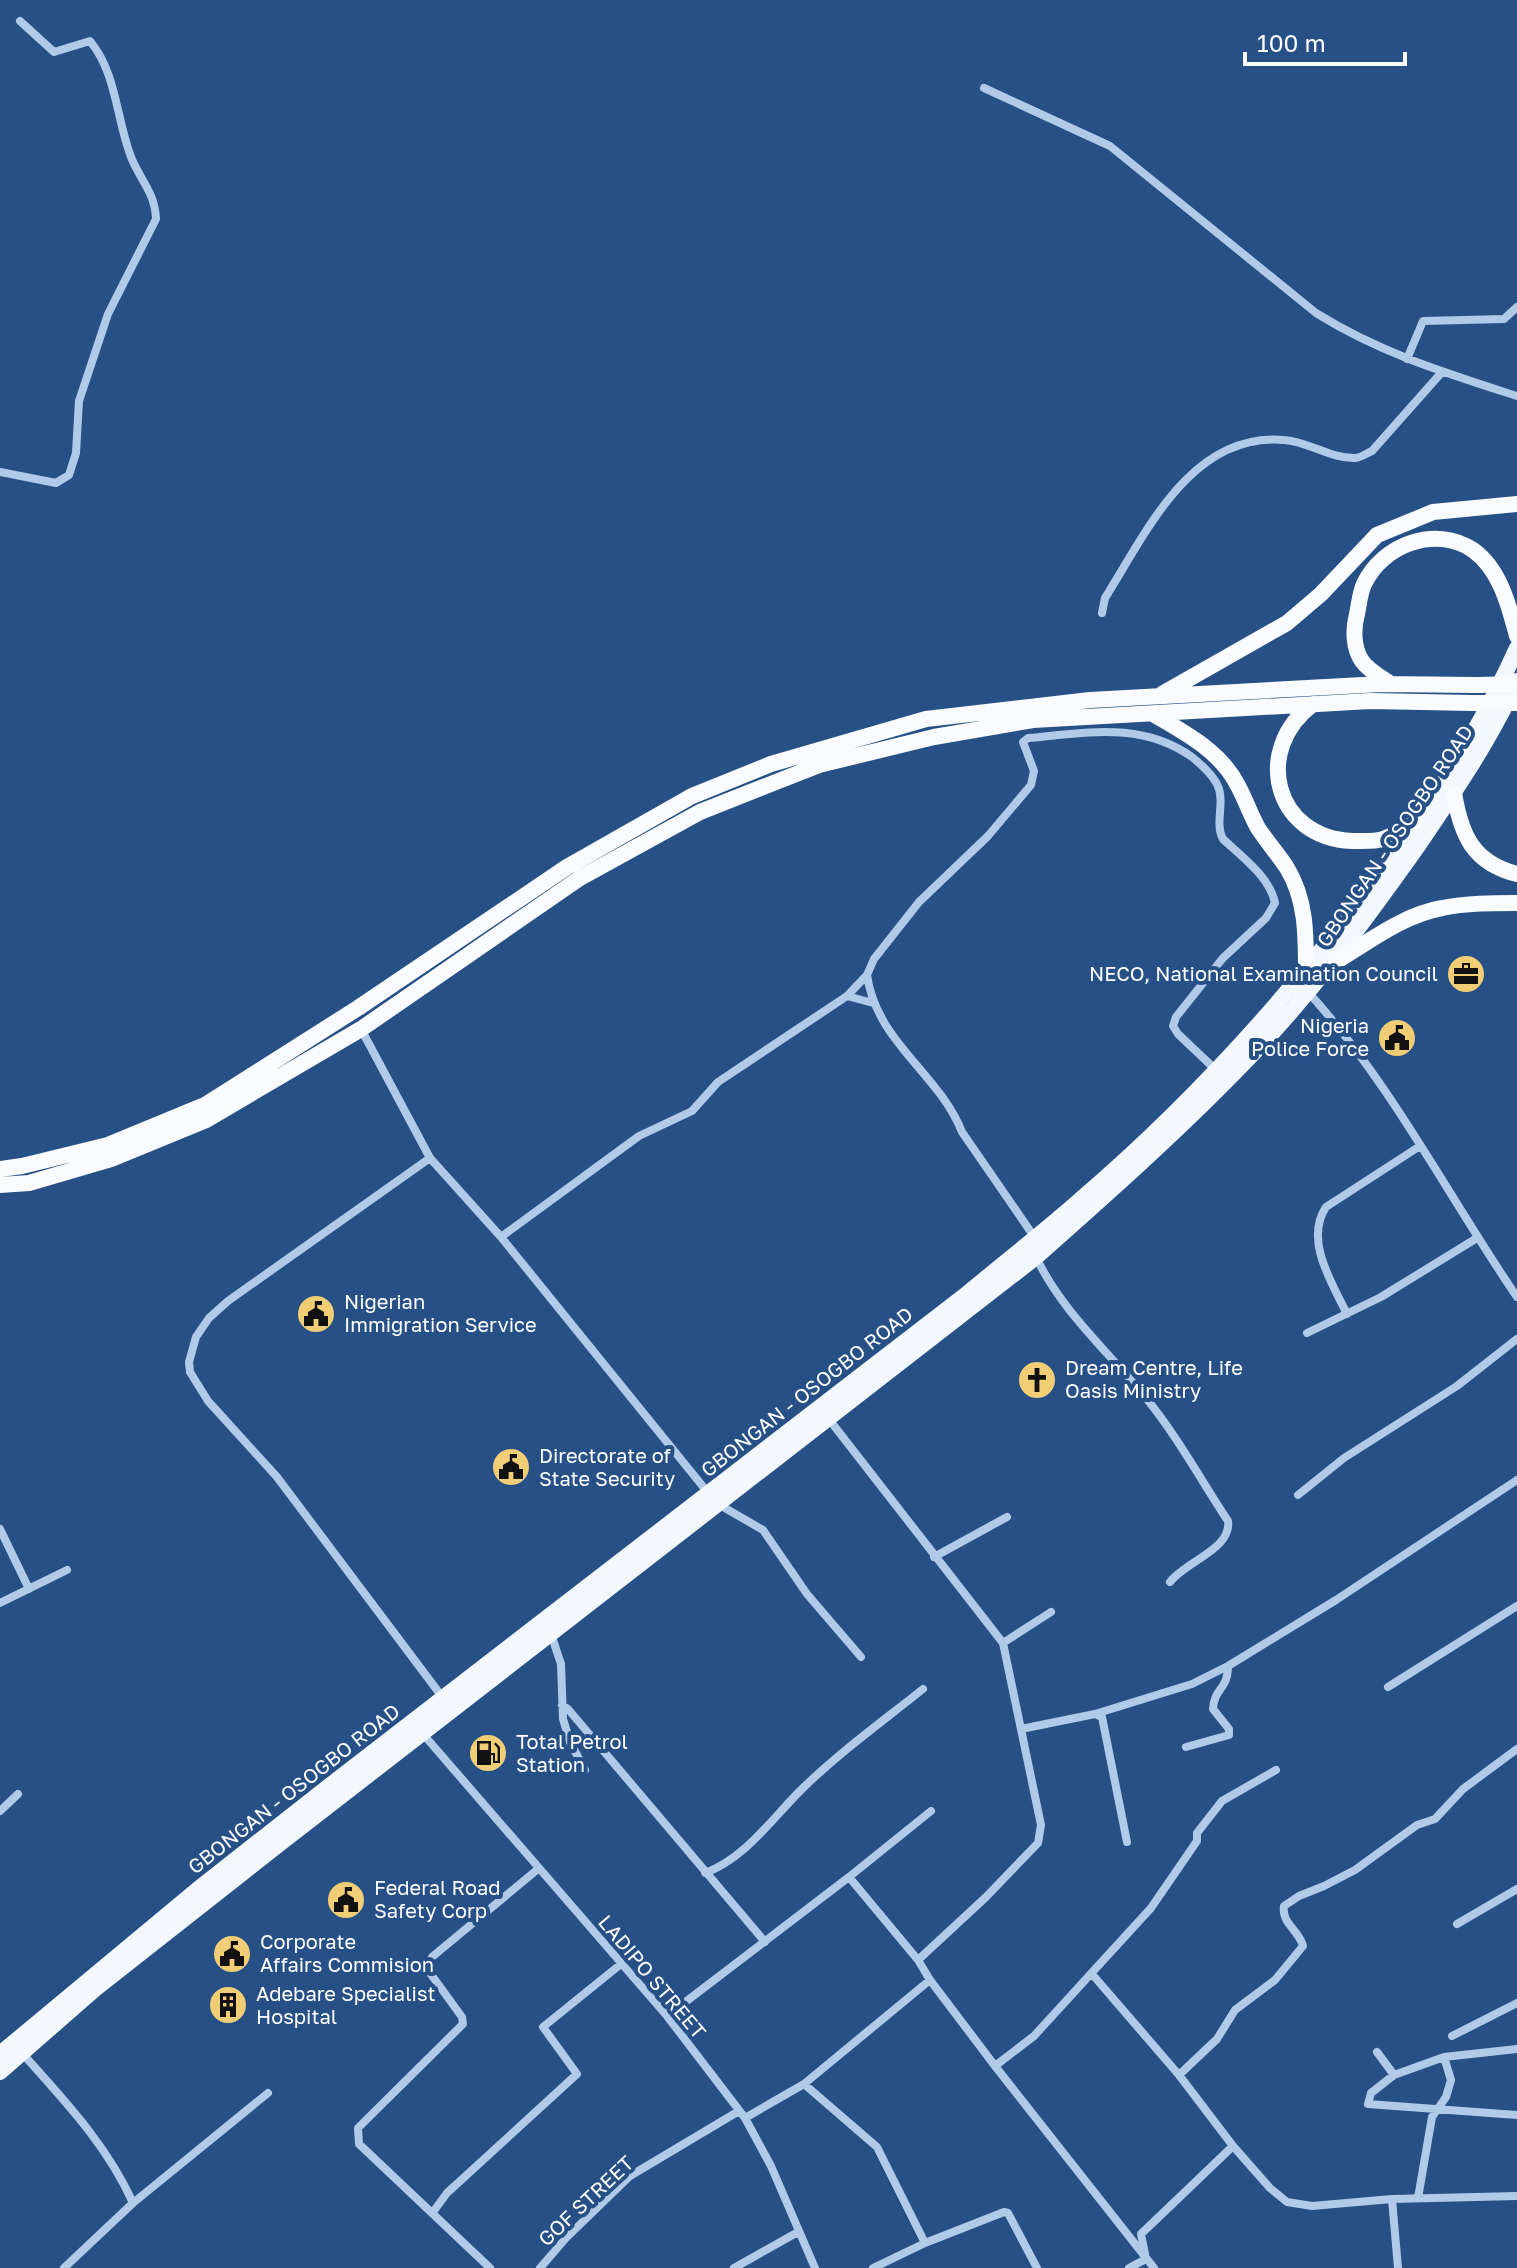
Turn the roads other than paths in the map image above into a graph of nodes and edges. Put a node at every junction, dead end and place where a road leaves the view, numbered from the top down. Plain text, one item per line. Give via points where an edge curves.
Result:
1 (20, 21) dead end
2 (984, 88) dead end
3 (1517, 307) edge
4 (1407, 359) junction
5 (1442, 372) junction
6 (1517, 396) edge
7 (0, 472) edge
8 (1517, 504) edge
9 (1102, 613) dead end
10 (1517, 636) edge
11 (1517, 648) edge
12 (1517, 683) edge
13 (1391, 684) junction
14 (1158, 696) junction
15 (1517, 703) edge
16 (1313, 704) junction
17 (1151, 714) junction
18 (1454, 793) junction
19 (1417, 822) junction
20 (1517, 874) edge
21 (1517, 903) edge
22 (1332, 964) junction
23 (1306, 970) junction
24 (867, 975) junction
25 (1307, 991) junction
26 (847, 996) junction
27 (873, 1003) junction
28 (361, 1029) junction
29 (1216, 1070) junction
30 (1420, 1146) junction
31 (430, 1158) junction
32 (0, 1169) edge
33 (0, 1185) edge
34 (501, 1237) junction
35 (1035, 1238) junction
36 (1477, 1238) junction
37 (1036, 1257) junction
38 (1517, 1297) edge
39 (1347, 1314) junction
40 (1307, 1333) dead end
41 (1517, 1339) edge
42 (828, 1418) junction
43 (1517, 1480) edge
44 (1298, 1495) dead end
45 (713, 1498) junction
46 (1007, 1517) dead end
47 (0, 1529) edge
48 (934, 1557) junction
49 (67, 1570) dead end
50 (1170, 1582) dead end
51 (29, 1589) junction
52 (0, 1603) edge
53 (1517, 1606) edge
54 (1051, 1612) dead end
55 (551, 1634) junction
56 (1003, 1643) junction
57 (861, 1657) dead end
58 (1228, 1666) junction
59 (1388, 1687) dead end
60 (923, 1689) dead end
61 (444, 1699) junction
62 (562, 1705) junction
63 (1095, 1714) junction
64 (1021, 1729) junction
65 (422, 1733) junction
66 (1186, 1747) dead end
67 (1517, 1749) edge
68 (585, 1770) dead end
69 (1276, 1770) dead end
70 (18, 1794) dead end
71 (0, 1811) edge
72 (931, 1811) dead end
73 (1127, 1842) dead end
74 (538, 1869) junction
75 (705, 1873) junction
76 (849, 1877) junction
77 (1517, 1889) edge
78 (1457, 1924) dead end
79 (765, 1942) junction
80 (918, 1960) junction
81 (621, 1964) junction
82 (1092, 1974) junction
83 (930, 1980) junction
84 (1517, 2003) edge
85 (667, 2016) junction
86 (1452, 2036) dead end
87 (1517, 2049) edge
88 (1377, 2052) dead end
89 (22, 2053) junction
90 (0, 2054) edge
91 (1444, 2057) junction
92 (995, 2066) junction
93 (0, 2072) edge
94 (1179, 2075) junction
95 (1394, 2075) junction
96 (804, 2084) junction
97 (268, 2093) dead end
98 (1438, 2111) junction
99 (742, 2115) junction
100 (1517, 2115) edge
101 (1233, 2146) junction
102 (1517, 2196) edge
103 (1418, 2198) junction
104 (1392, 2199) junction
105 (133, 2203) junction
106 (433, 2212) junction
107 (798, 2232) junction
108 (925, 2243) junction
109 (1146, 2259) junction
110 (64, 2268) edge
111 (490, 2268) edge
112 (540, 2268) edge
113 (734, 2268) edge
114 (815, 2268) edge
115 (873, 2268) edge
116 (1037, 2268) edge
117 (1129, 2268) edge
118 (1154, 2268) edge
119 (1398, 2268) edge

1 - 7 street via 54,52 90,41 98,51 131,156 155,202 156,219 108,314 79,401 69,475 56,483
2 - 4 street via 1110,146 1316,313
3 - 4 street via 1504,319 1423,321
4 - 5 street
5 - 6 street
5 - 9 street via 1372,451 1356,459 1284,439 1220,452 1189,475 1161,509 1105,598
8 - 14 highway via 1433,512 1377,535 1287,623
10 - 13 highway via 1502,588 1475,551 1438,537 1407,544 1376,567 1364,585 1355,622 1355,645 1363,663
11 - 19 main road, GBONGAN - OSOGBO ROAD via 1464,751
12 - 13 highway, bridge
12 - 18 main road, GBONGAN - OSOGBO ROAD
13 - 14 highway
14 - 32 highway via 926,719 771,764 705,790 567,867 205,1105 108,1145
15 - 16 highway, bridge
16 - 17 highway
16 - 19 highway via 1288,730 1278,764 1278,787 1300,822 1334,840 1361,841 1383,839
17 - 23 highway via 1213,753 1238,785 1258,828 1297,888 1305,922
17 - 28 highway via 1033,720 934,737 819,765 714,806 580,878
18 - 20 highway via 1462,830 1475,849 1494,869
18 - 22 main road, GBONGAN - OSOGBO ROAD
19 - 23 main road, GBONGAN - OSOGBO ROAD
21 - 22 highway via 1440,908 1396,925
22 - 25 main road, GBONGAN - OSOGBO ROAD
23 - 29 main road, GBONGAN - OSOGBO ROAD
24 - 26 street
24 - 27 street
24 - 29 street via 919,902 988,836 1031,785 1034,771 1023,742 1028,738 1131,732 1165,740 1206,768 1221,799 1219,832 1264,879 1275,903 1176,1017 1173,1026 1178,1034
25 - 30 street via 1333,1019
25 - 37 main road, GBONGAN - OSOGBO ROAD via 1222,1085
26 - 27 street
26 - 34 street via 718,1082 692,1111 639,1136
27 - 35 street via 881,1021 954,1112 962,1132
28 - 31 street
28 - 33 highway via 206,1120 111,1159 29,1183
29 - 35 main road, GBONGAN - OSOGBO ROAD
30 - 36 street
30 - 39 street via 1326,1207 1321,1216 1317,1230 1323,1259
31 - 34 street
31 - 61 street via 228,1301 196,1337 189,1362 208,1401 277,1477
34 - 45 street
35 - 45 main road, GBONGAN - OSOGBO ROAD
36 - 38 street
36 - 39 street
37 - 42 main road, GBONGAN - OSOGBO ROAD
37 - 50 street via 1075,1318 1147,1399 1228,1521 1226,1538
39 - 40 street
41 - 44 street
42 - 45 main road, GBONGAN - OSOGBO ROAD
42 - 48 street
43 - 58 street
45 - 55 main road, GBONGAN - OSOGBO ROAD
45 - 57 street via 763,1530 807,1594
45 - 61 main road, GBONGAN - OSOGBO ROAD
46 - 48 street
47 - 51 street
48 - 56 street
49 - 51 street
51 - 52 street
53 - 59 street
54 - 56 street
55 - 62 street via 561,1664
55 - 65 main road, GBONGAN - OSOGBO ROAD
56 - 64 street
58 - 63 street via 1192,1684
58 - 66 street via 1228,1679 1213,1700 1213,1709 1229,1735
60 - 75 street via 810,1781 748,1844
61 - 90 main road, GBONGAN - OSOGBO ROAD via 202,1886
62 - 68 street via 570,1742
62 - 75 street
63 - 64 street
63 - 73 street via 1102,1717
64 - 80 street via 1041,1825 1038,1843
65 - 74 street, LADIPO STREET
65 - 89 main road, GBONGAN - OSOGBO ROAD
67 - 94 street via 1463,1789 1435,1819 1417,1825 1355,1870 1284,1906 1285,1919 1303,1946 1275,1980 1235,2010 1217,2039
69 - 82 street via 1222,1801 1151,1908
70 - 71 street
72 - 76 street
74 - 81 street, LADIPO STREET
74 - 106 street via 432,1957 430,1973 463,2024 358,2128 359,2144
75 - 79 street
76 - 79 street
76 - 80 street
77 - 78 street
79 - 85 street
80 - 83 street
81 - 85 street, LADIPO STREET
81 - 106 street via 543,2027 577,2074 447,2193
82 - 92 street via 1034,2036
82 - 94 street
83 - 92 street
83 - 96 street, GOF STREET
84 - 86 street
85 - 99 street, LADIPO STREET
87 - 91 street
88 - 95 street
89 - 93 main road, GBONGAN - OSOGBO ROAD
89 - 105 street via 105,2151
91 - 95 street
91 - 98 street via 1451,2080
92 - 109 street
94 - 101 street
95 - 98 street via 1371,2093 1368,2104
96 - 99 street, GOF STREET
96 - 108 street via 877,2147
97 - 105 street
98 - 100 street
98 - 103 street via 1432,2117
99 - 107 street, LADIPO STREET via 771,2166
99 - 112 street, GOF STREET via 630,2176
101 - 104 street via 1287,2202 1312,2206
101 - 109 street via 1141,2234
102 - 103 street
103 - 104 street
104 - 119 street
105 - 110 street
106 - 111 street
107 - 113 street
107 - 114 street, LADIPO STREET
108 - 115 street
108 - 116 street via 1004,2212
109 - 117 street
109 - 118 street

